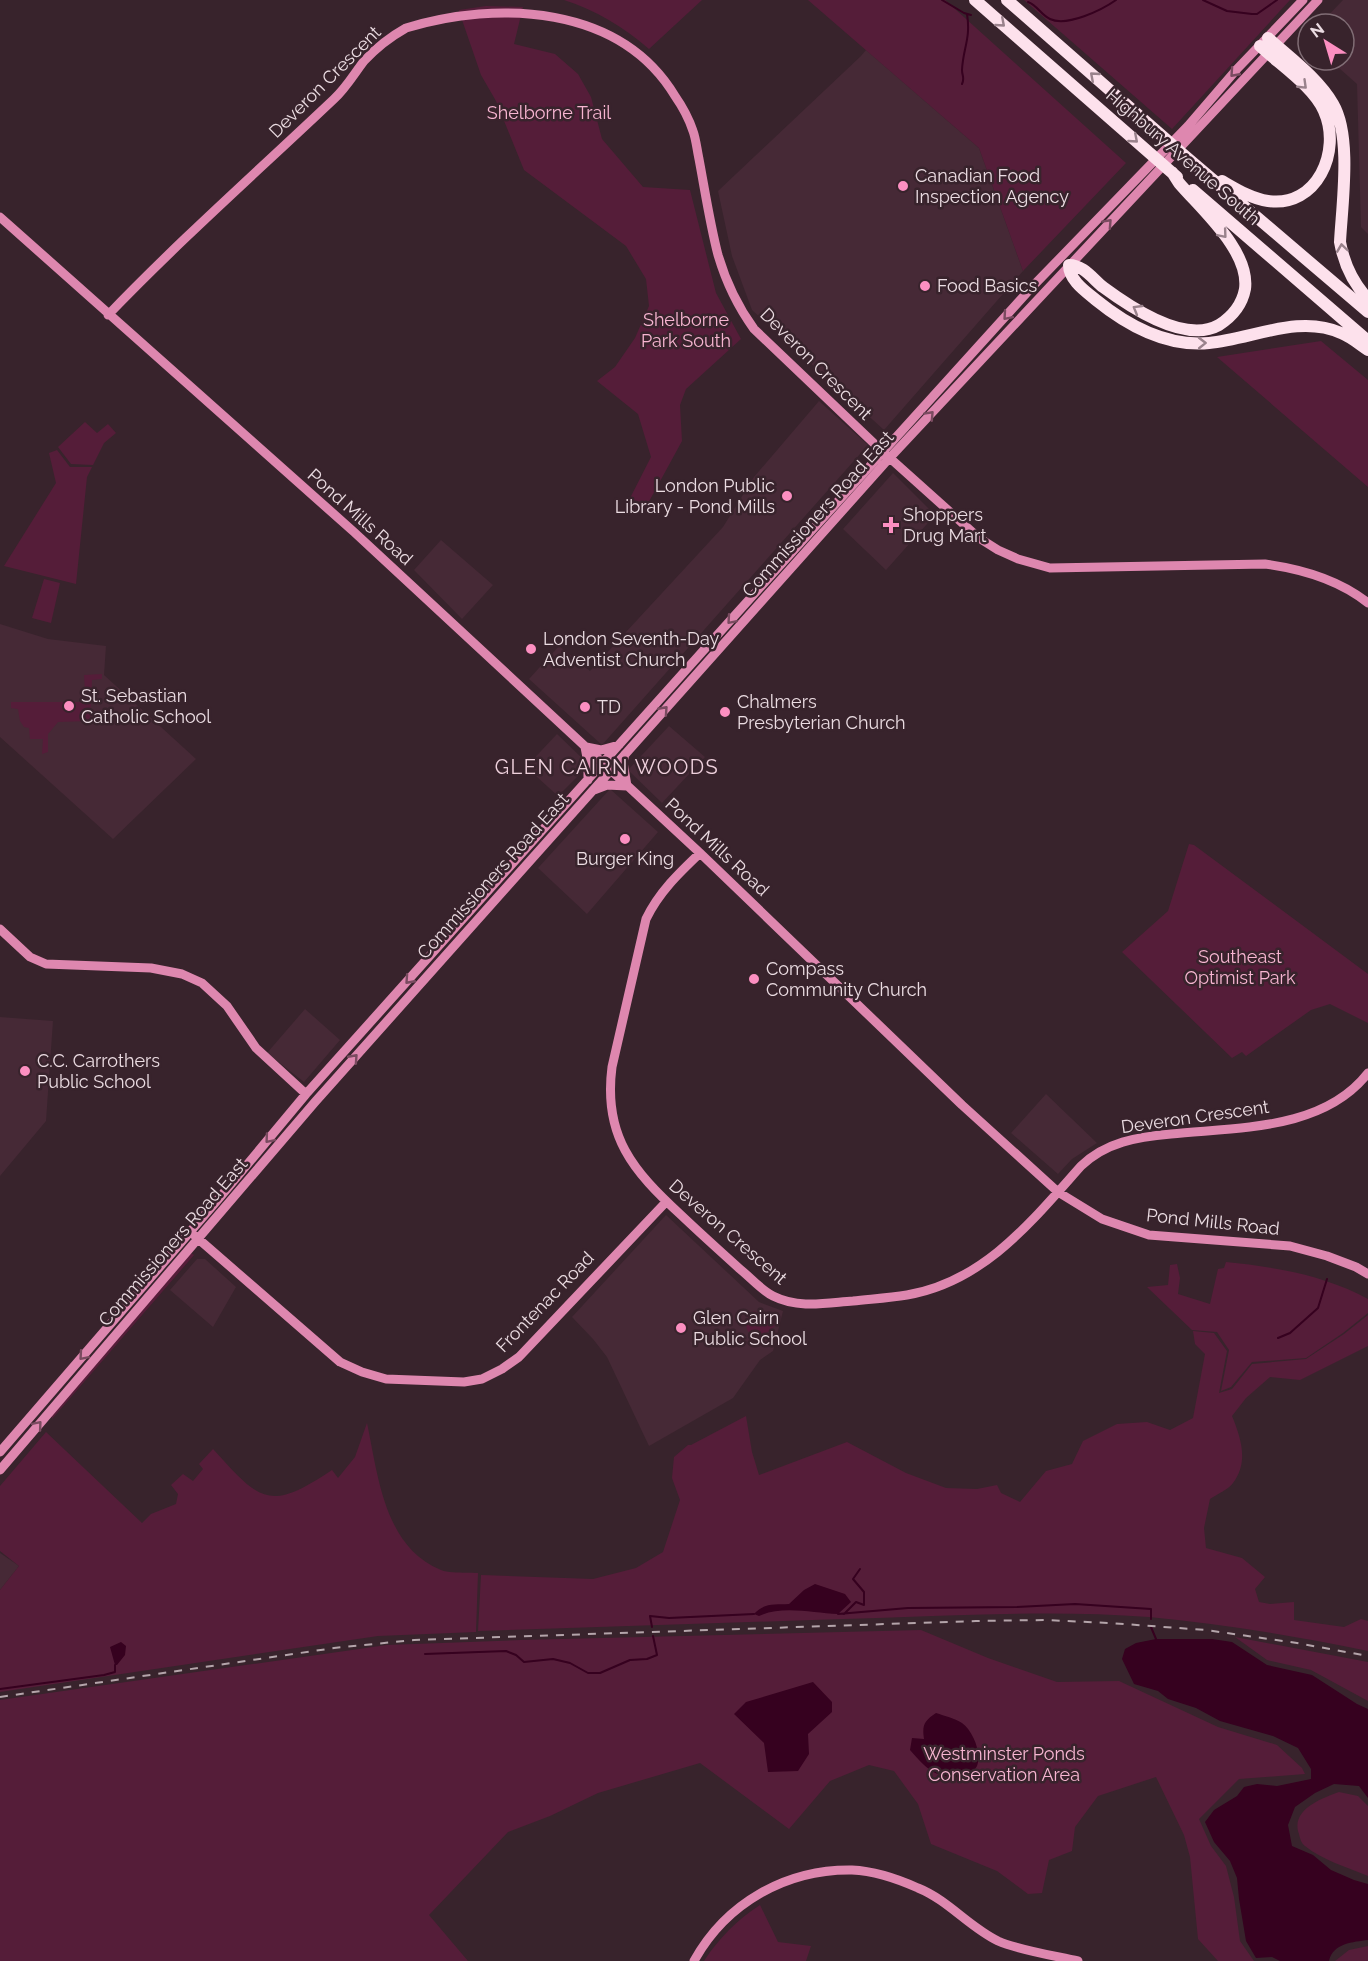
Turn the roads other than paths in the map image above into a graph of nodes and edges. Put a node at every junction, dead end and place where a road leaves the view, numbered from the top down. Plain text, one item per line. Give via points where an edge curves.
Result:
1 (975, 0) edge
2 (1007, 0) edge
3 (1303, 0) edge
4 (1318, 0) edge
5 (541, 5) dead end
6 (461, 6) dead end
7 (1268, 45) junction
8 (1185, 156) junction
9 (1172, 172) junction
10 (0, 217) edge
11 (1065, 261) junction
12 (1368, 299) edge
13 (1368, 312) edge
14 (108, 315) junction
15 (1368, 341) edge
16 (1368, 350) edge
17 (882, 451) junction
18 (890, 458) junction
19 (1368, 603) edge
20 (624, 741) junction
21 (584, 746) junction
22 (625, 754) junction
23 (607, 767) junction
24 (588, 780) junction
25 (627, 786) junction
26 (591, 792) junction
27 (699, 853) junction
28 (0, 929) edge
29 (1368, 1073) edge
30 (306, 1094) junction
31 (1058, 1192) junction
32 (666, 1202) junction
33 (194, 1235) junction
34 (1368, 1274) edge
35 (0, 1452) edge
36 (0, 1470) edge
37 (694, 1961) edge
38 (1078, 1961) edge

1 -> 9 highway, Highbury Avenue South
8 -> 2 highway, Highbury Avenue South
3 - 7 main road, Commissioners Road East
4 - 7 main road, Commissioners Road East
5 - 17 main road, Deveron Crescent via 606,28 642,54 675,95 693,131 718,254 743,314
6 - 14 main road, Deveron Crescent via 432,15 380,45 335,98
7 -> 8 highway via 1325,112 1329,124 1328,158 1316,184 1293,199 1270,202 1242,192
7 - 11 main road, Commissioners Road East
12 -> 7 highway via 1347,270 1341,249 1344,145 1338,114 1324,91
8 - 13 highway, Highbury Avenue South
9 -> 11 highway via 1239,255 1245,284 1233,315 1200,331 1164,323 1131,306 1079,266
9 - 15 highway, Highbury Avenue South
10 - 14 main road, Pond Mills Road
11 -> 16 highway via 1071,276 1107,309 1160,337 1208,344 1311,325 1340,332
11 -> 17 main road, Commissioners Road East
18 -> 11 main road, Commissioners Road East
14 - 21 main road, Pond Mills Road via 354,532
17 - 18 main road, Deveron Crescent
17 -> 20 main road, Commissioners Road East
18 - 19 main road, Deveron Crescent via 979,538 1018,559 1050,568 1265,564 1323,577 1347,587
22 -> 18 main road, Commissioners Road East
20 - 21 main road via 604,750
20 - 23 main road, Commissioners Road East
21 - 23 main road, Pond Mills Road
21 - 24 main road
22 - 23 main road, Commissioners Road East
22 - 25 main road
23 - 24 main road, Commissioners Road East
23 - 25 main road, Pond Mills Road
23 - 26 main road, Commissioners Road East
24 -> 30 main road, Commissioners Road East
25 - 26 main road via 607,785
25 - 27 main road, Pond Mills Road
33 -> 26 main road, Commissioners Road East
27 - 31 main road, Pond Mills Road
27 - 32 main road, Deveron Crescent via 669,883 646,919 610,1085 611,1110 622,1145
28 - 30 main road via 30,957 46,964 151,968 182,974 201,983 227,1006 256,1048
29 - 31 main road, Deveron Crescent via 1333,1103 1299,1118 1122,1141 1092,1156
30 -> 33 main road, Commissioners Road East
31 - 32 main road, Deveron Crescent via 1016,1238 962,1276 908,1295 810,1305 771,1296
31 - 34 main road, Pond Mills Road via 1102,1219 1149,1235 1290,1246 1327,1256
32 - 33 main road, Frontenac Road via 519,1357 502,1369 464,1382 386,1379 340,1362
33 -> 35 main road, Commissioners Road East
36 -> 33 main road, Commissioners Road East
37 - 38 main road via 717,1928 760,1892 802,1876 853,1870 920,1888 998,1941

